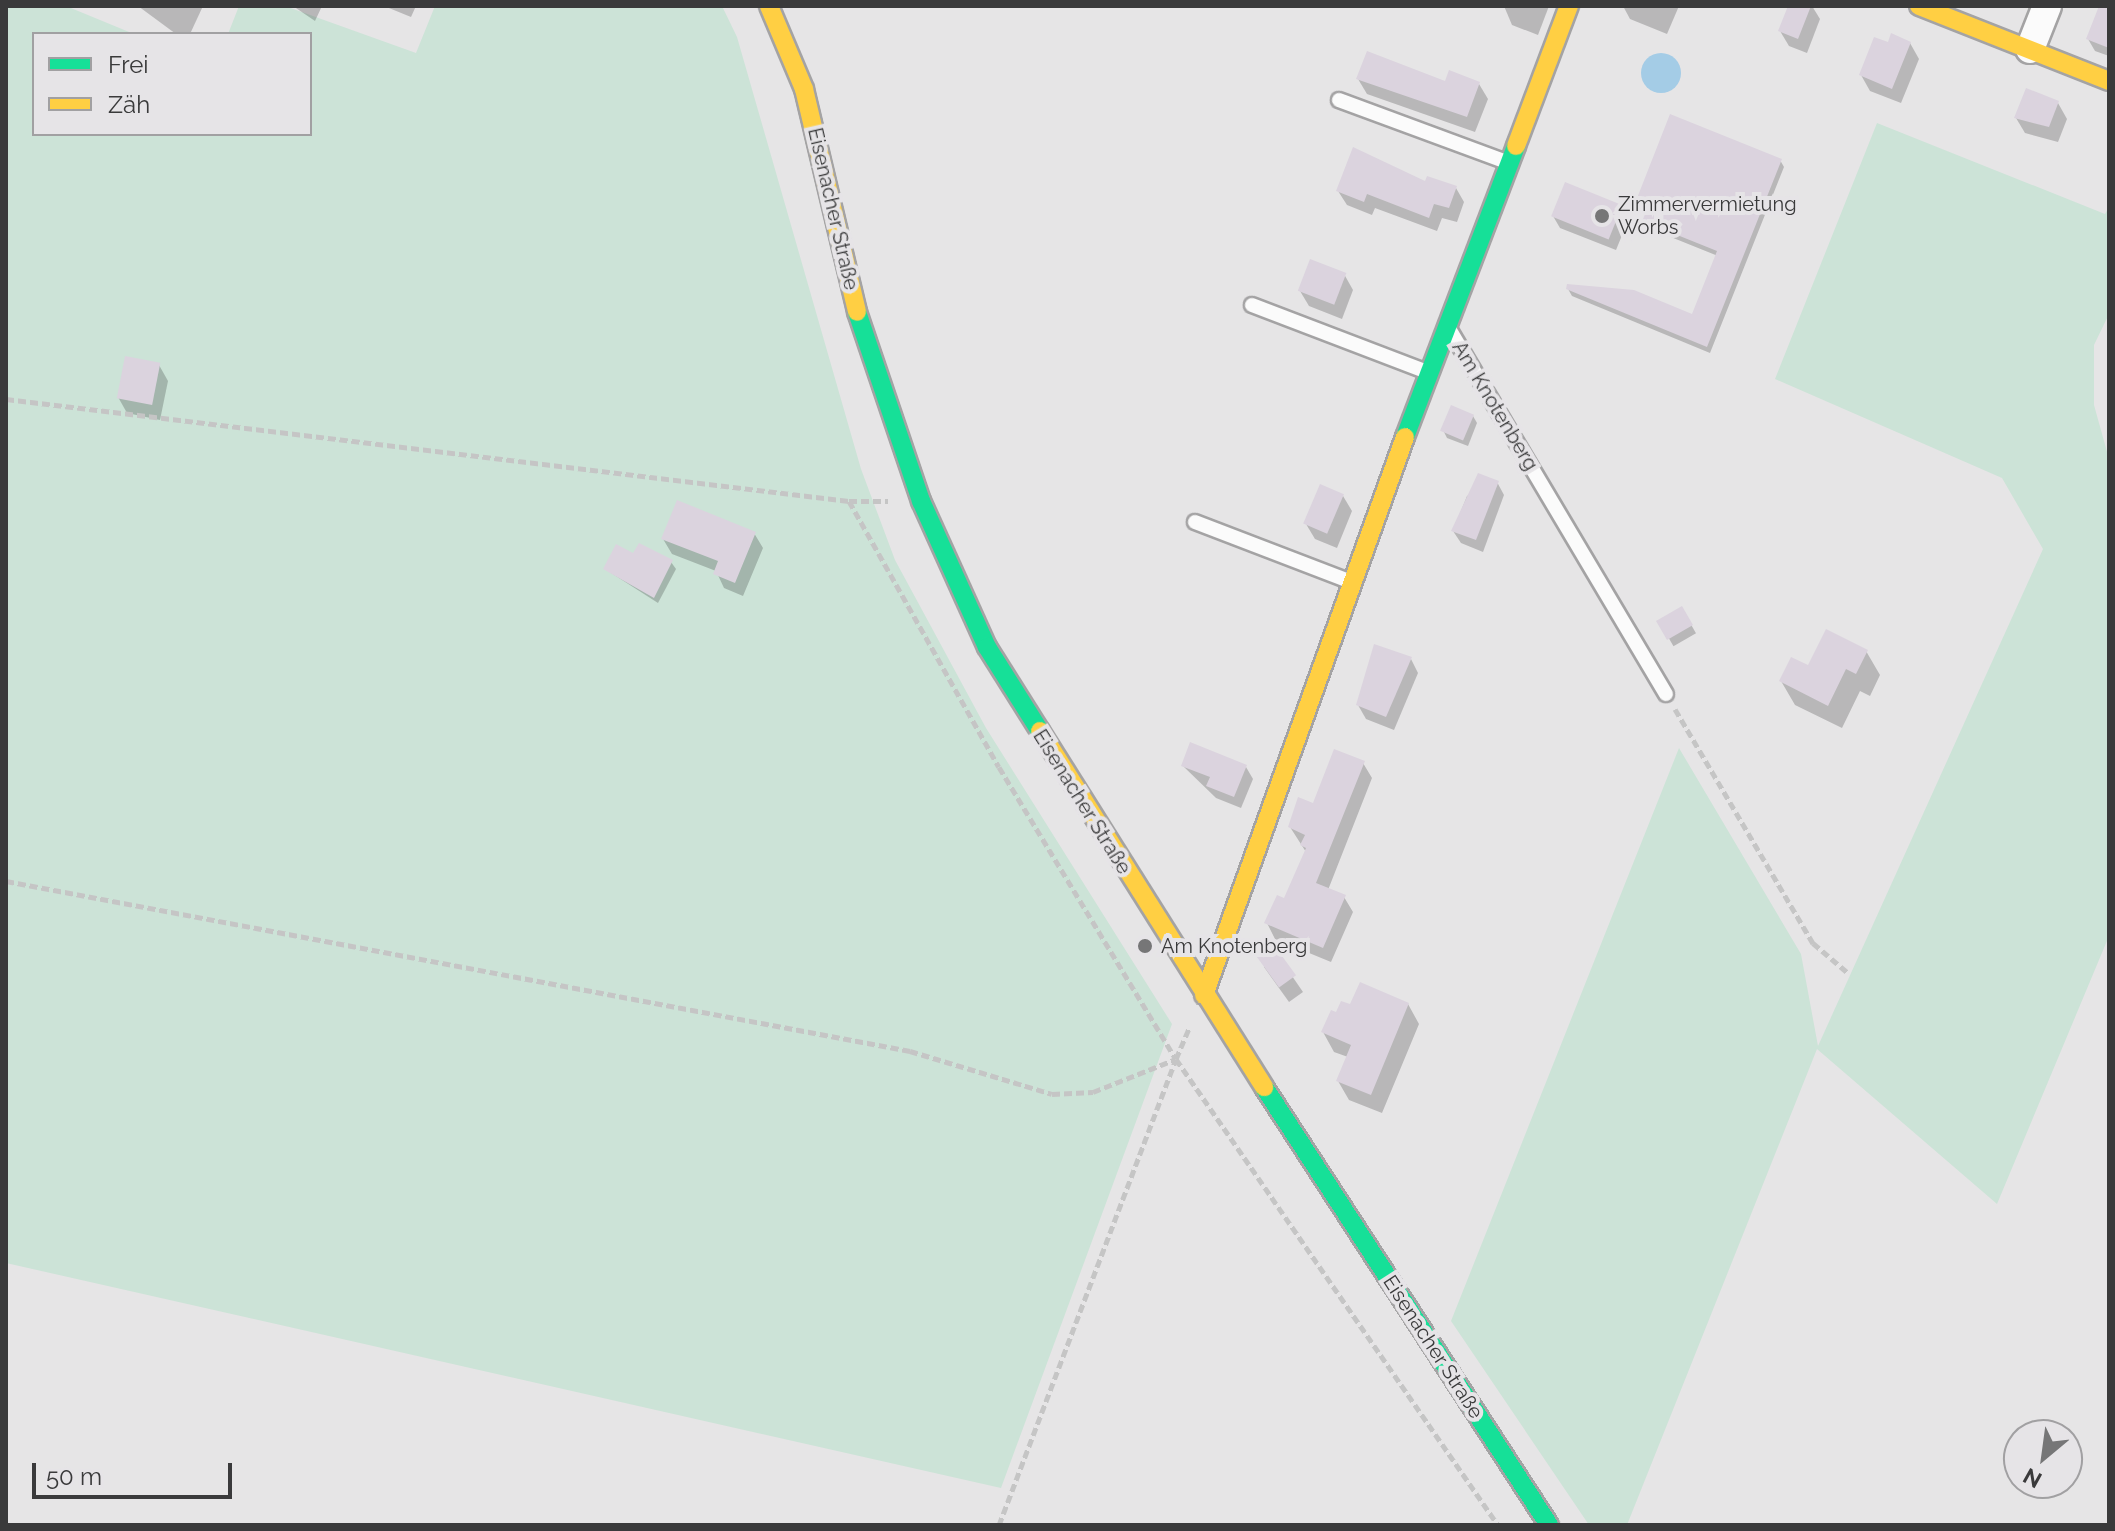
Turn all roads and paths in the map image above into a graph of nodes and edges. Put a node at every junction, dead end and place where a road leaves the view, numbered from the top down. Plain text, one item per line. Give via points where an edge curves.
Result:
1 (769, 6) edge
2 (1569, 6) edge
3 (1919, 6) edge
4 (2047, 6) edge
5 (2030, 49) junction
6 (2109, 81) edge
7 (1339, 100) dead end
8 (1507, 162) junction
9 (1252, 305) dead end
10 (1447, 325) junction
11 (1431, 374) junction
12 (6, 399) edge
13 (849, 501) junction
14 (921, 501) junction
15 (1195, 522) dead end
16 (1350, 581) junction
17 (1666, 694) joint
18 (6, 881) edge
19 (1847, 972) dead end
20 (1204, 995) junction
21 (1176, 1059) junction
22 (999, 1525) edge
23 (1498, 1525) edge
24 (1549, 1525) edge

1 - 14 main road, Eisenacher Straße via 804,89 866,349
2 - 8 main road, Am Knotenberg
3 - 5 main road
4 - 5 street
5 - 6 main road
7 - 8 lane
8 - 10 main road, Am Knotenberg
9 - 11 lane, Am Knotenberg
10 - 11 main road, Am Knotenberg
10 - 17 lane, Am Knotenberg
11 - 16 main road, Am Knotenberg
12 - 13 path
13 - 14 path
13 - 21 path via 999,767
14 - 20 main road, Eisenacher Straße via 987,647
15 - 16 lane
16 - 20 main road, Am Knotenberg
17 - 19 path via 1813,943
18 - 21 path via 910,1051 1052,1094 1093,1092
20 - 21 path
20 - 24 main road, Eisenacher Straße
21 - 22 path
21 - 23 path

